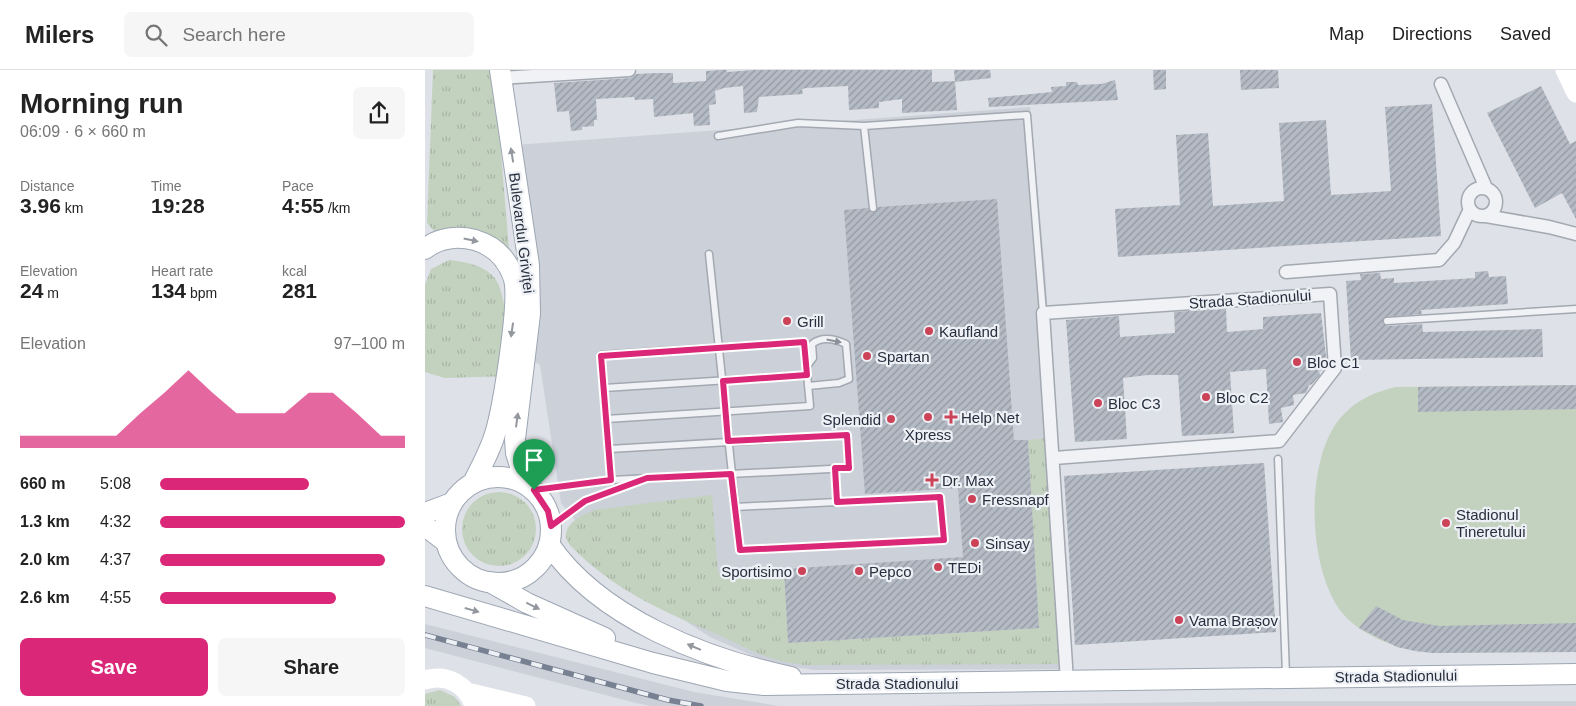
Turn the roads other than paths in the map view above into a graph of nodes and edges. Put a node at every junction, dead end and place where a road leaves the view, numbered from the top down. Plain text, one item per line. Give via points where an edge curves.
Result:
1 (629, 70) edge
2 (1565, 70) edge
3 (500, 74) edge
4 (1441, 84) dead end
5 (1576, 93) edge
6 (864, 126) junction
7 (718, 136) dead end
8 (1486, 188) junction
9 (873, 208) dead end
10 (1470, 208) junction
11 (1486, 216) junction
12 (1576, 234) edge
13 (425, 249) edge
14 (709, 254) dead end
15 (1286, 272) dead end
16 (1576, 309) edge
17 (1043, 313) junction
18 (1387, 321) dead end
19 (719, 347) junction
20 (807, 366) junction
21 (807, 375) junction
22 (723, 381) junction
23 (808, 386) junction
24 (604, 388) junction
25 (725, 411) junction
26 (607, 419) junction
27 (728, 441) junction
28 (609, 449) junction
29 (1054, 458) junction
30 (1279, 459) dead end
31 (835, 468) junction
32 (731, 474) junction
33 (647, 478) junction
34 (611, 480) junction
35 (473, 483) junction
36 (530, 487) junction
37 (837, 502) junction
38 (452, 504) junction
39 (735, 507) junction
40 (425, 513) edge
41 (425, 526) edge
42 (550, 535) junction
43 (447, 542) junction
44 (490, 582) junction
45 (425, 596) edge
46 (1576, 674) edge
47 (1287, 677) junction
48 (425, 680) edge
49 (727, 681) junction
50 (1067, 681) junction
51 (818, 683) junction
52 (471, 699) edge
53 (526, 706) edge

1 - 3 street
2 - 5 main road
36 -> 3 main road, Bulevardul Griviței via 516,452 515,439 526,357 531,294 529,266
4 - 8 street
6 - 7 lane via 798,123
6 - 9 lane
6 - 17 lane via 1027,115
8 - 10 street via 1473,191 1468,199
8 - 11 street via 1494,193 1497,202 1494,210
10 - 11 street via 1477,215
10 - 15 street via 1454,243 1439,260
11 - 12 street via 1549,226
13 -> 35 main road via 435,242 455,238 483,242 502,256 514,281 513,322 499,419 488,454
14 - 19 lane
16 - 18 lane
17 - 29 street
17 - 29 street, Strada Stadionului via 1330,294 1335,368 1279,440
19 - 20 lane via 804,342
19 - 22 lane
19 - 24 lane via 601,356
20 - 21 lane
20 -> 23 lane via 813,358 812,344 818,339 846,344 849,379
21 - 22 lane
21 - 23 lane
22 - 24 lane
22 - 25 lane
23 - 25 lane via 810,406
24 - 26 lane
25 - 26 lane
25 - 27 lane
26 - 28 lane
27 - 28 lane
27 - 31 lane via 847,435 849,468
27 - 32 lane
28 - 34 lane
29 - 50 street
30 - 47 lane
31 - 32 lane
31 - 37 lane
32 - 33 lane
32 - 39 lane
33 - 34 lane
33 - 42 lane via 585,501
34 - 36 lane
35 - 36 main road via 500,477
35 - 38 main road
36 - 42 main road via 548,511
37 - 39 lane
37 - 39 lane via 940,497 944,540 740,550
38 - 40 main road
38 - 43 main road via 445,531
41 - 43 main road
42 - 44 main road via 540,561 527,574 509,582
51 -> 42 main road via 739,664 655,630 624,612 569,571
43 - 44 main road via 452,557 462,569 475,578
44 -> 49 main road via 595,634
45 -> 49 main road via 653,664
46 - 47 main road, Strada Stadionului
47 - 50 main road, Strada Stadionului
48 - 52 main road via 449,680
49 - 51 main road, Strada Stadionului via 764,685
50 - 51 main road, Strada Stadionului
52 - 53 main road

